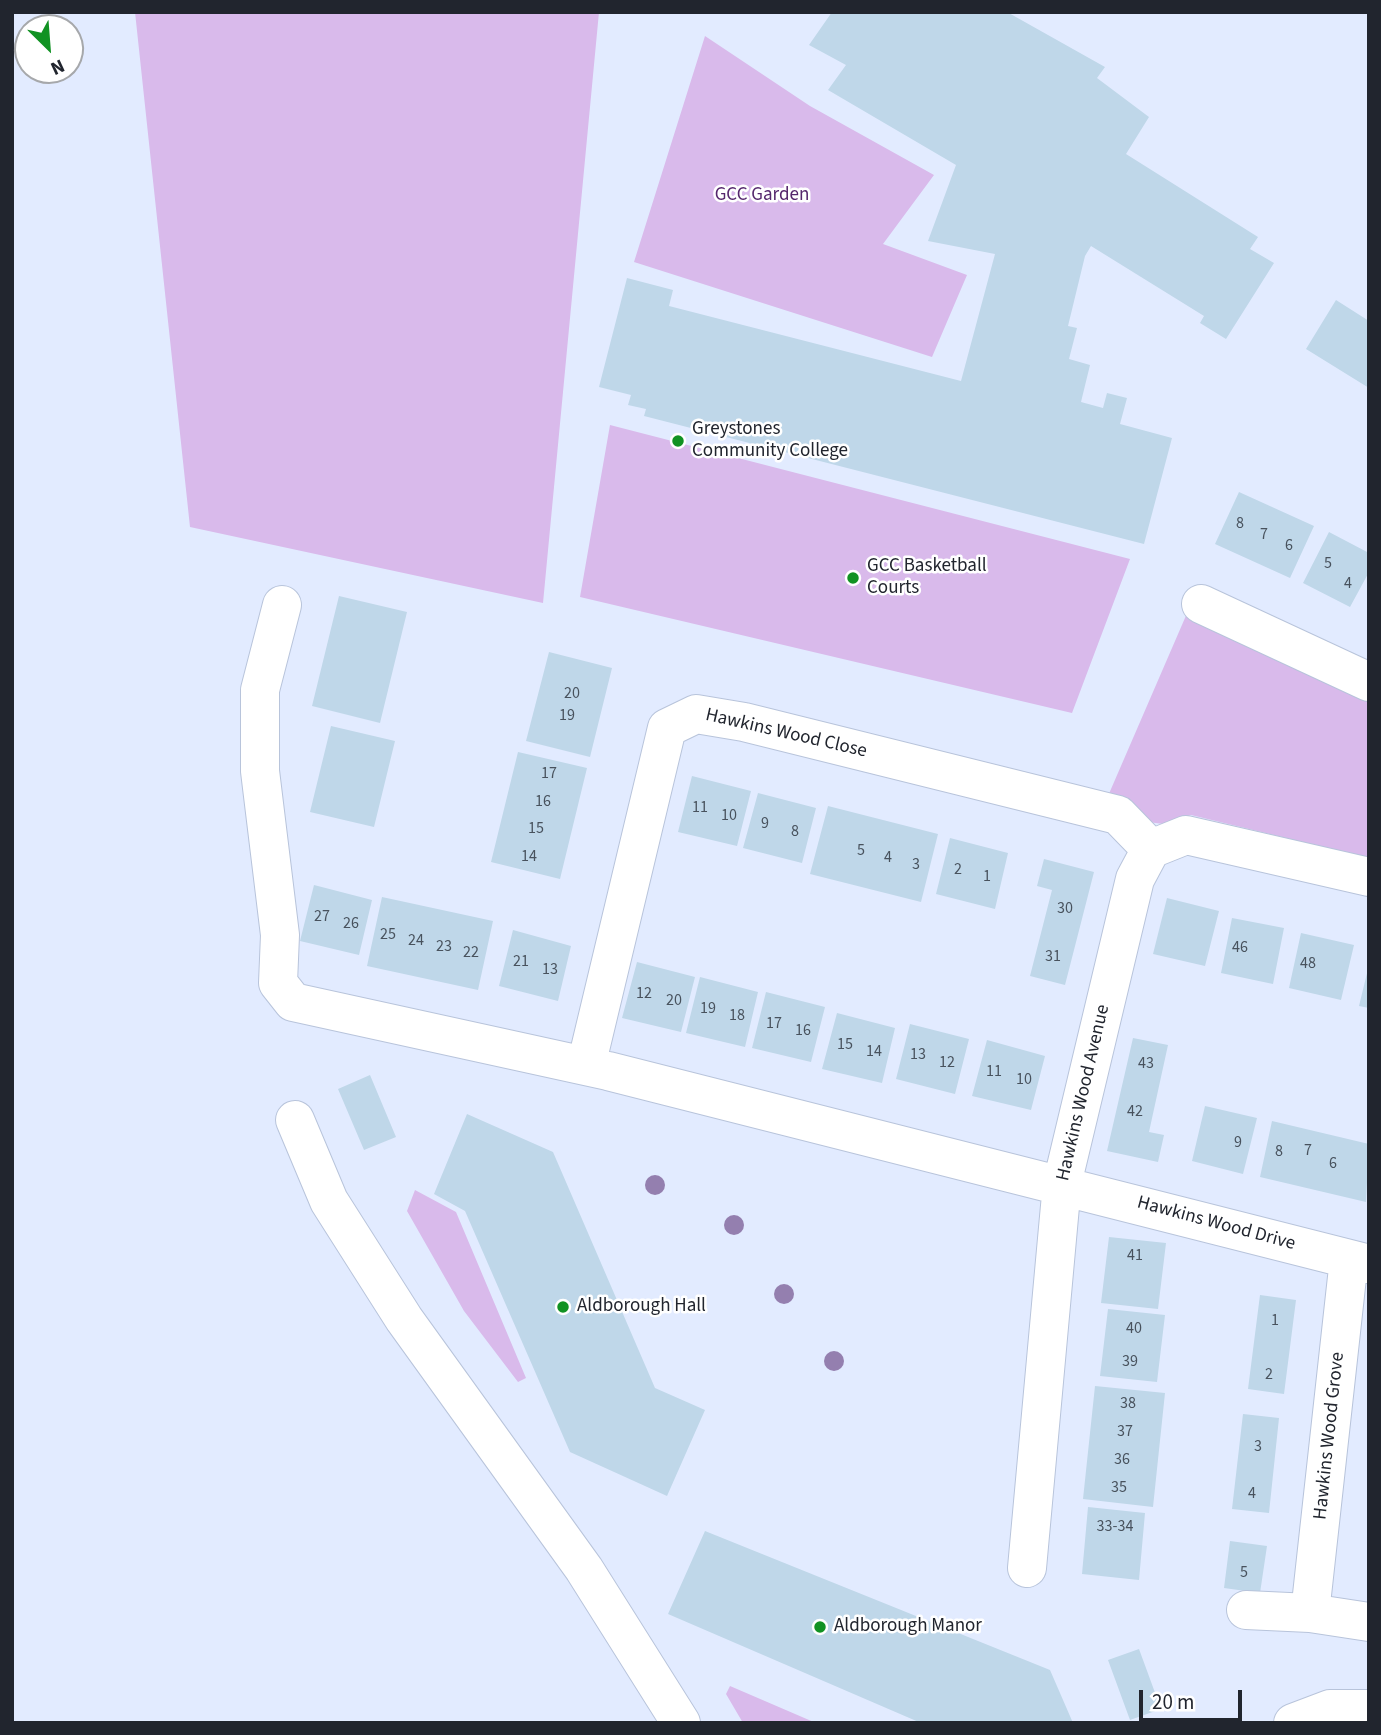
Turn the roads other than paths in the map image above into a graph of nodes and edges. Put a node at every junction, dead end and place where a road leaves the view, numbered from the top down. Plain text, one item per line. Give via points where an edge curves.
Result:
1 (1201, 604) dead end
2 (282, 605) dead end
3 (1369, 682) edge
4 (1151, 849) junction
5 (1369, 877) edge
6 (586, 1066) junction
7 (295, 1120) dead end
8 (1062, 1184) junction
9 (1359, 1261) edge
10 (1027, 1568) dead end
11 (1246, 1610) dead end
12 (1310, 1613) junction
13 (1369, 1622) edge
14 (1369, 1709) edge
15 (681, 1723) edge
16 (1293, 1723) edge

1 - 3 street
2 - 6 street via 260,690 260,771 280,935 278,983 293,1002 328,1012
4 - 5 street via 1186,835
4 - 6 street, Hawkins Wood Close via 1118,816 696,713 667,728
4 - 8 street, Hawkins Wood Avenue via 1135,879
6 - 8 street
7 - 15 street via 329,1201 404,1319 584,1569
8 - 9 street, Hawkins Wood Drive
8 - 10 street, Hawkins Wood Avenue
9 - 12 street, Hawkins Wood Grove
11 - 12 street
12 - 13 street
14 - 16 street via 1330,1709

